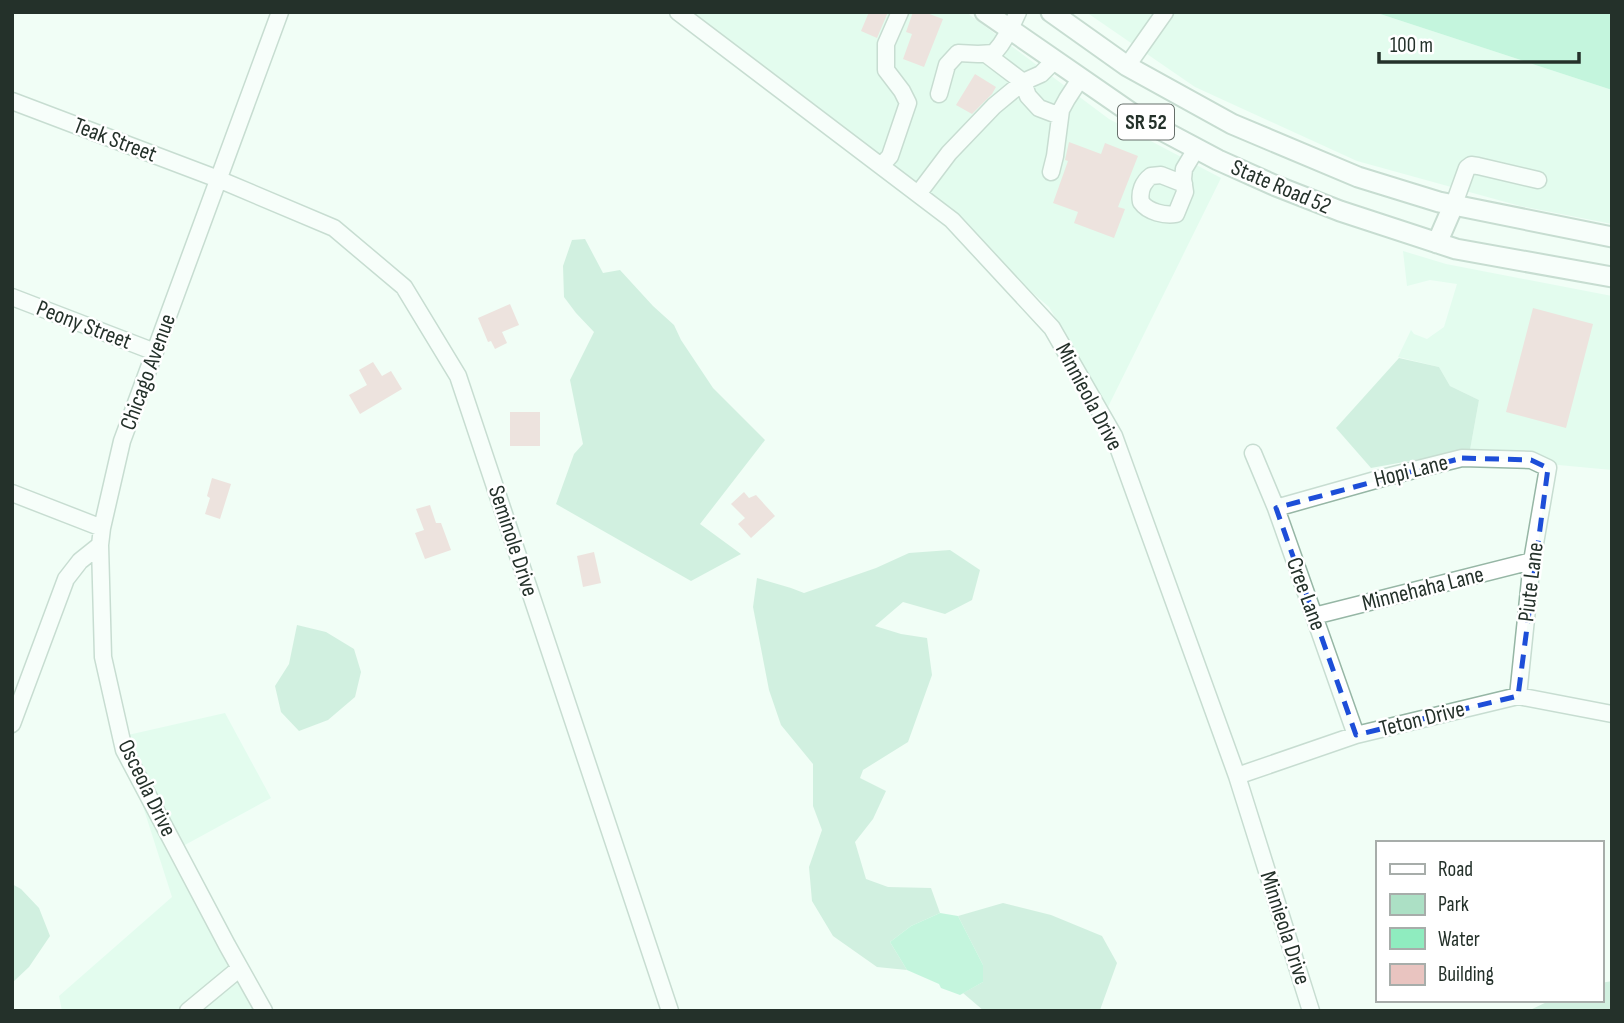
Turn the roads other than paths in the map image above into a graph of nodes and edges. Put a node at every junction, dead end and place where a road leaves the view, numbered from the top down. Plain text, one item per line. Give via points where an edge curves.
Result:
1 (280, 12) edge
2 (678, 12) edge
3 (900, 12) edge
4 (985, 12) edge
5 (1165, 12) edge
6 (1060, 15) edge
7 (1014, 21) edge
8 (986, 54) junction
9 (1054, 61) junction
10 (1127, 66) junction
11 (1080, 79) junction
12 (1023, 82) junction
13 (939, 94) dead end
14 (12, 101) edge
15 (1060, 116) junction
16 (1196, 149) junction
17 (881, 166) junction
18 (1051, 172) dead end
19 (218, 179) junction
20 (1538, 180) dead end
21 (1184, 184) dead end
22 (918, 194) junction
23 (1454, 204) junction
24 (1612, 237) edge
25 (1437, 243) junction
26 (1612, 277) edge
27 (12, 297) edge
28 (155, 352) junction
29 (1253, 453) dead end
30 (1548, 468) joint
31 (12, 493) edge
32 (1276, 508) junction
33 (102, 528) junction
34 (100, 545) junction
35 (1532, 561) junction
36 (1314, 616) junction
37 (19, 687) edge
38 (1518, 696) junction
39 (1612, 714) edge
40 (12, 724) edge
41 (1356, 735) junction
42 (1237, 776) junction
43 (240, 968) junction
44 (188, 1011) edge
45 (264, 1011) edge
46 (670, 1011) edge
47 (1311, 1011) edge

1 - 19 street, Chicago Avenue
2 - 17 street, Minnieola Drive
3 - 17 street via 886,44 886,70 908,103 890,156
4 - 7 main road, State Road 52 / SR 52
5 - 10 street
6 - 10 main road, State Road 52 / SR 52
7 - 8 street via 1001,45
7 - 9 main road, State Road 52 / SR 52
8 - 12 street
8 - 13 street via 958,52 947,65
9 - 11 main road, State Road 52 / SR 52
9 - 12 street
10 - 23 main road, State Road 52 / SR 52 via 1233,124 1358,177
11 - 15 street
11 - 16 main road, State Road 52 / SR 52 via 1136,117
12 - 15 street via 1039,108
12 - 22 street via 949,153
14 - 19 street, Teak Street
15 - 18 street
16 - 21 street via 1184,169
16 - 25 main road, State Road 52 / SR 52 via 1276,187
17 - 22 street, Minnieola Drive
19 - 28 street, Chicago Avenue
19 - 46 street, Seminole Drive via 334,228 404,287 458,376
20 - 23 street via 1471,165
22 - 42 street, Minnieola Drive via 953,220 1052,328 1114,436
23 - 24 main road, State Road 52 / SR 52
23 - 25 main road
25 - 26 main road, State Road 52 / SR 52
27 - 28 street, Peony Street
28 - 33 street, Chicago Avenue via 122,441
29 - 32 street, Cree Lane
30 - 32 street, Hopi Lane via 1531,460 1462,458
30 - 35 street, Piute Lane
31 - 33 street
32 - 36 street, Cree Lane
33 - 34 street, Chicago Avenue
34 - 37 street via 66,579
34 - 43 street, Osceola Drive via 103,657 124,750
35 - 36 street, Minnehaha Lane
35 - 38 street, Piute Lane
36 - 41 street, Cree Lane
37 - 40 street
38 - 39 street, Teton Drive
38 - 41 street, Teton Drive
41 - 42 street, Teton Drive
42 - 47 street, Minnieola Drive
43 - 44 street
43 - 45 street, Osceola Drive

